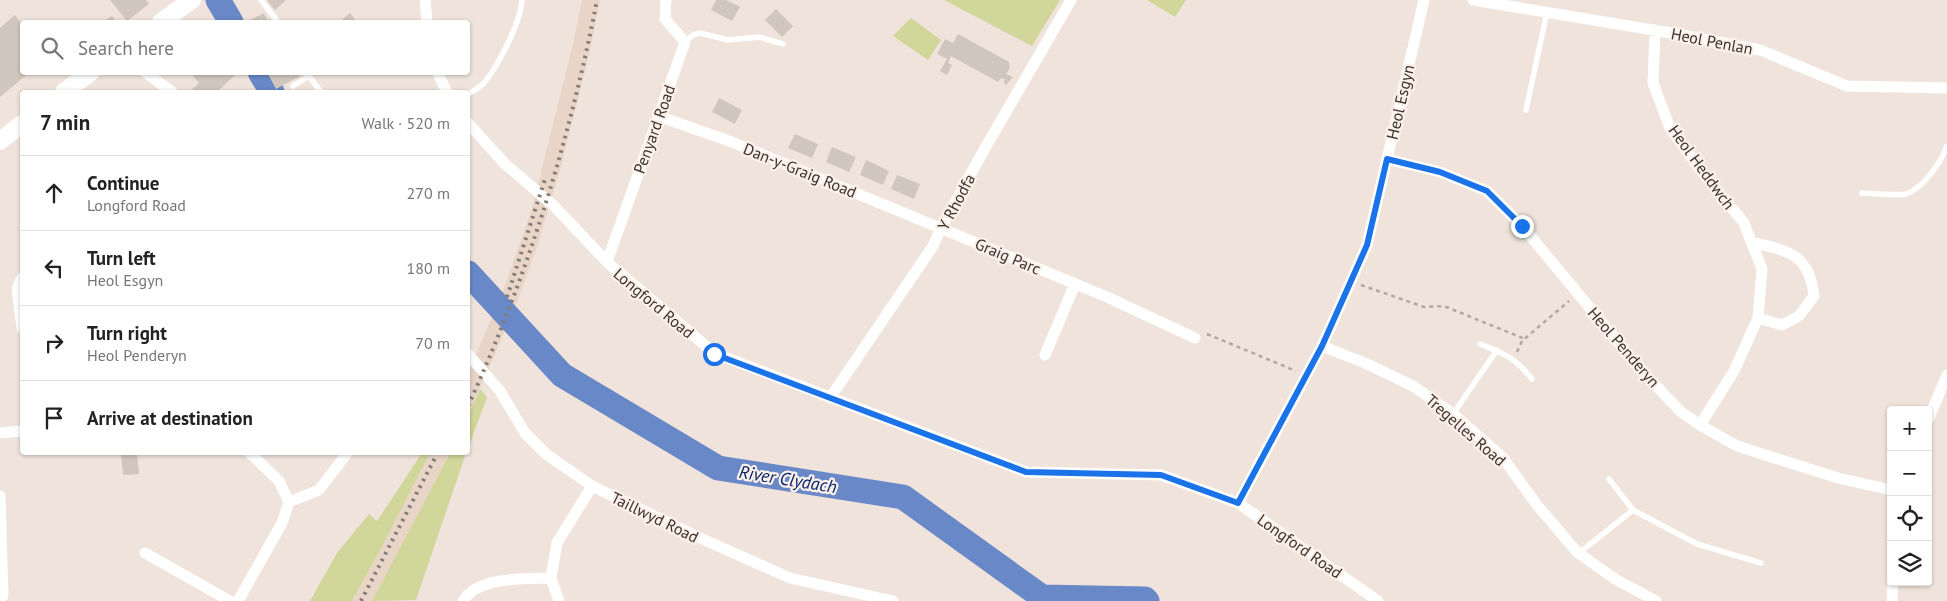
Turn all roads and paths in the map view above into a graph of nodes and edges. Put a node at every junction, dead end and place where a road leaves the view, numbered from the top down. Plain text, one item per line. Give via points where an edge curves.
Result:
1 (192, 0) edge
2 (261, 0) edge
3 (425, 0) edge
4 (522, 0) edge
5 (666, 0) edge
6 (1071, 0) edge
7 (1424, 0) edge
8 (1473, 0) edge
9 (1547, 12) junction
10 (164, 20) edge
11 (276, 20) edge
12 (427, 20) edge
13 (1655, 30) junction
14 (685, 42) junction
15 (783, 44) dead end
16 (87, 75) edge
17 (149, 75) edge
18 (308, 75) edge
19 (310, 75) edge
20 (438, 75) edge
21 (293, 86) dead end
22 (1947, 88) edge
23 (67, 90) edge
24 (169, 90) edge
25 (320, 90) edge
26 (446, 90) edge
27 (470, 93) edge
28 (1526, 110) dead end
29 (658, 116) junction
30 (470, 124) edge
31 (20, 126) edge
32 (0, 141) edge
33 (1947, 146) edge
34 (1387, 159) junction
35 (1862, 193) dead end
36 (941, 228) junction
37 (1751, 242) junction
38 (607, 262) junction
39 (1351, 281) junction
40 (20, 282) edge
41 (1075, 284) junction
42 (1578, 293) junction
43 (20, 312) edge
44 (1758, 318) junction
45 (1195, 338) joint
46 (1525, 338) junction
47 (1480, 344) dead end
48 (1322, 346) junction
49 (1496, 350) junction
50 (1045, 355) dead end
51 (470, 356) edge
52 (1514, 359) junction
53 (1307, 375) junction
54 (1947, 375) edge
55 (1532, 378) dead end
56 (830, 398) junction
57 (1932, 411) edge
58 (1453, 414) junction
59 (1700, 425) junction
60 (20, 431) edge
61 (0, 433) edge
62 (252, 455) edge
63 (346, 455) edge
64 (1609, 479) dead end
65 (592, 486) junction
66 (1887, 489) edge
67 (0, 496) edge
68 (289, 502) junction
69 (1238, 503) junction
70 (1633, 510) junction
71 (144, 553) dead end
72 (1579, 553) junction
73 (1761, 563) dead end
74 (551, 578) junction
75 (1893, 586) edge
76 (2, 596) dead end
77 (230, 601) edge
78 (238, 601) edge
79 (463, 601) edge
80 (559, 601) edge
81 (893, 601) edge
82 (1378, 601) edge
83 (1656, 601) edge
84 (1892, 601) edge

1 - 10 main road
2 - 11 lane
3 - 12 street
4 - 27 lane via 501,56 483,84
5 - 14 street via 665,20
6 - 36 street, Y Rhodfa via 999,114
7 - 34 street, Heol Esgyn
8 - 9 street, Heol Penlan
9 - 13 street, Heol Penlan
9 - 28 lane
13 - 22 street, Heol Penlan via 1760,50 1847,86
13 - 37 street, Heol Heddwch via 1653,83 1670,128 1744,223
14 - 15 lane via 700,33 728,40 760,37
14 - 29 street, Penyard Road
16 - 23 main road
17 - 24 street
18 - 21 lane
19 - 25 lane
20 - 26 street
29 - 36 street, Dan-y-Graig Road via 732,142
29 - 38 street, Penyard Road
30 - 38 street, Longford Road via 505,164 554,206
31 - 32 main road
33 - 35 lane via 1928,178 1905,194
34 - 39 street, Heol Esgyn via 1367,245
34 - 42 street, Heol Penderyn via 1440,172 1487,191 1522,226
36 - 41 street, Graig Parc
36 - 56 street, Y Rhodfa via 933,246
37 - 44 street, Heol Heddwch via 1762,269
37 - 44 street via 1785,250 1799,258 1812,278 1814,296 1799,316 1782,325
38 - 56 street, Longford Road via 714,354
39 - 46 path via 1424,307 1444,306
39 - 48 street, Heol Esgyn
40 - 43 street via 17,289
41 - 45 street, Graig Parc
41 - 50 street
42 - 46 path
42 - 59 street, Heol Penderyn via 1644,373 1681,412
44 - 59 street, Heol Heddwch via 1734,371
45 - 53 path via 1199,331
46 - 52 path
47 - 49 lane
48 - 53 street, Heol Esgyn
48 - 58 street, Tregelles Road via 1413,386
49 - 52 lane
49 - 58 lane
51 - 65 street, Taillwyd Road via 500,391 525,433 546,454
52 - 55 lane
53 - 69 street, Heol Esgyn
54 - 57 street
56 - 69 street, Longford Road via 1026,472 1161,475
58 - 72 street, Tregelles Road via 1503,458 1536,505
59 - 66 street, Heol Penderyn via 1737,446 1838,478
60 - 61 street
62 - 68 street via 279,481
63 - 68 street via 318,490
64 - 70 lane
65 - 74 street via 557,543
65 - 81 street, Taillwyd Road via 790,578
67 - 76 street
68 - 78 street via 282,523
69 - 82 street, Longford Road
70 - 72 lane
70 - 73 lane via 1697,544
71 - 77 street
72 - 83 street, Tregelles Road
74 - 79 street via 498,581 468,593
74 - 80 street
75 - 84 street

